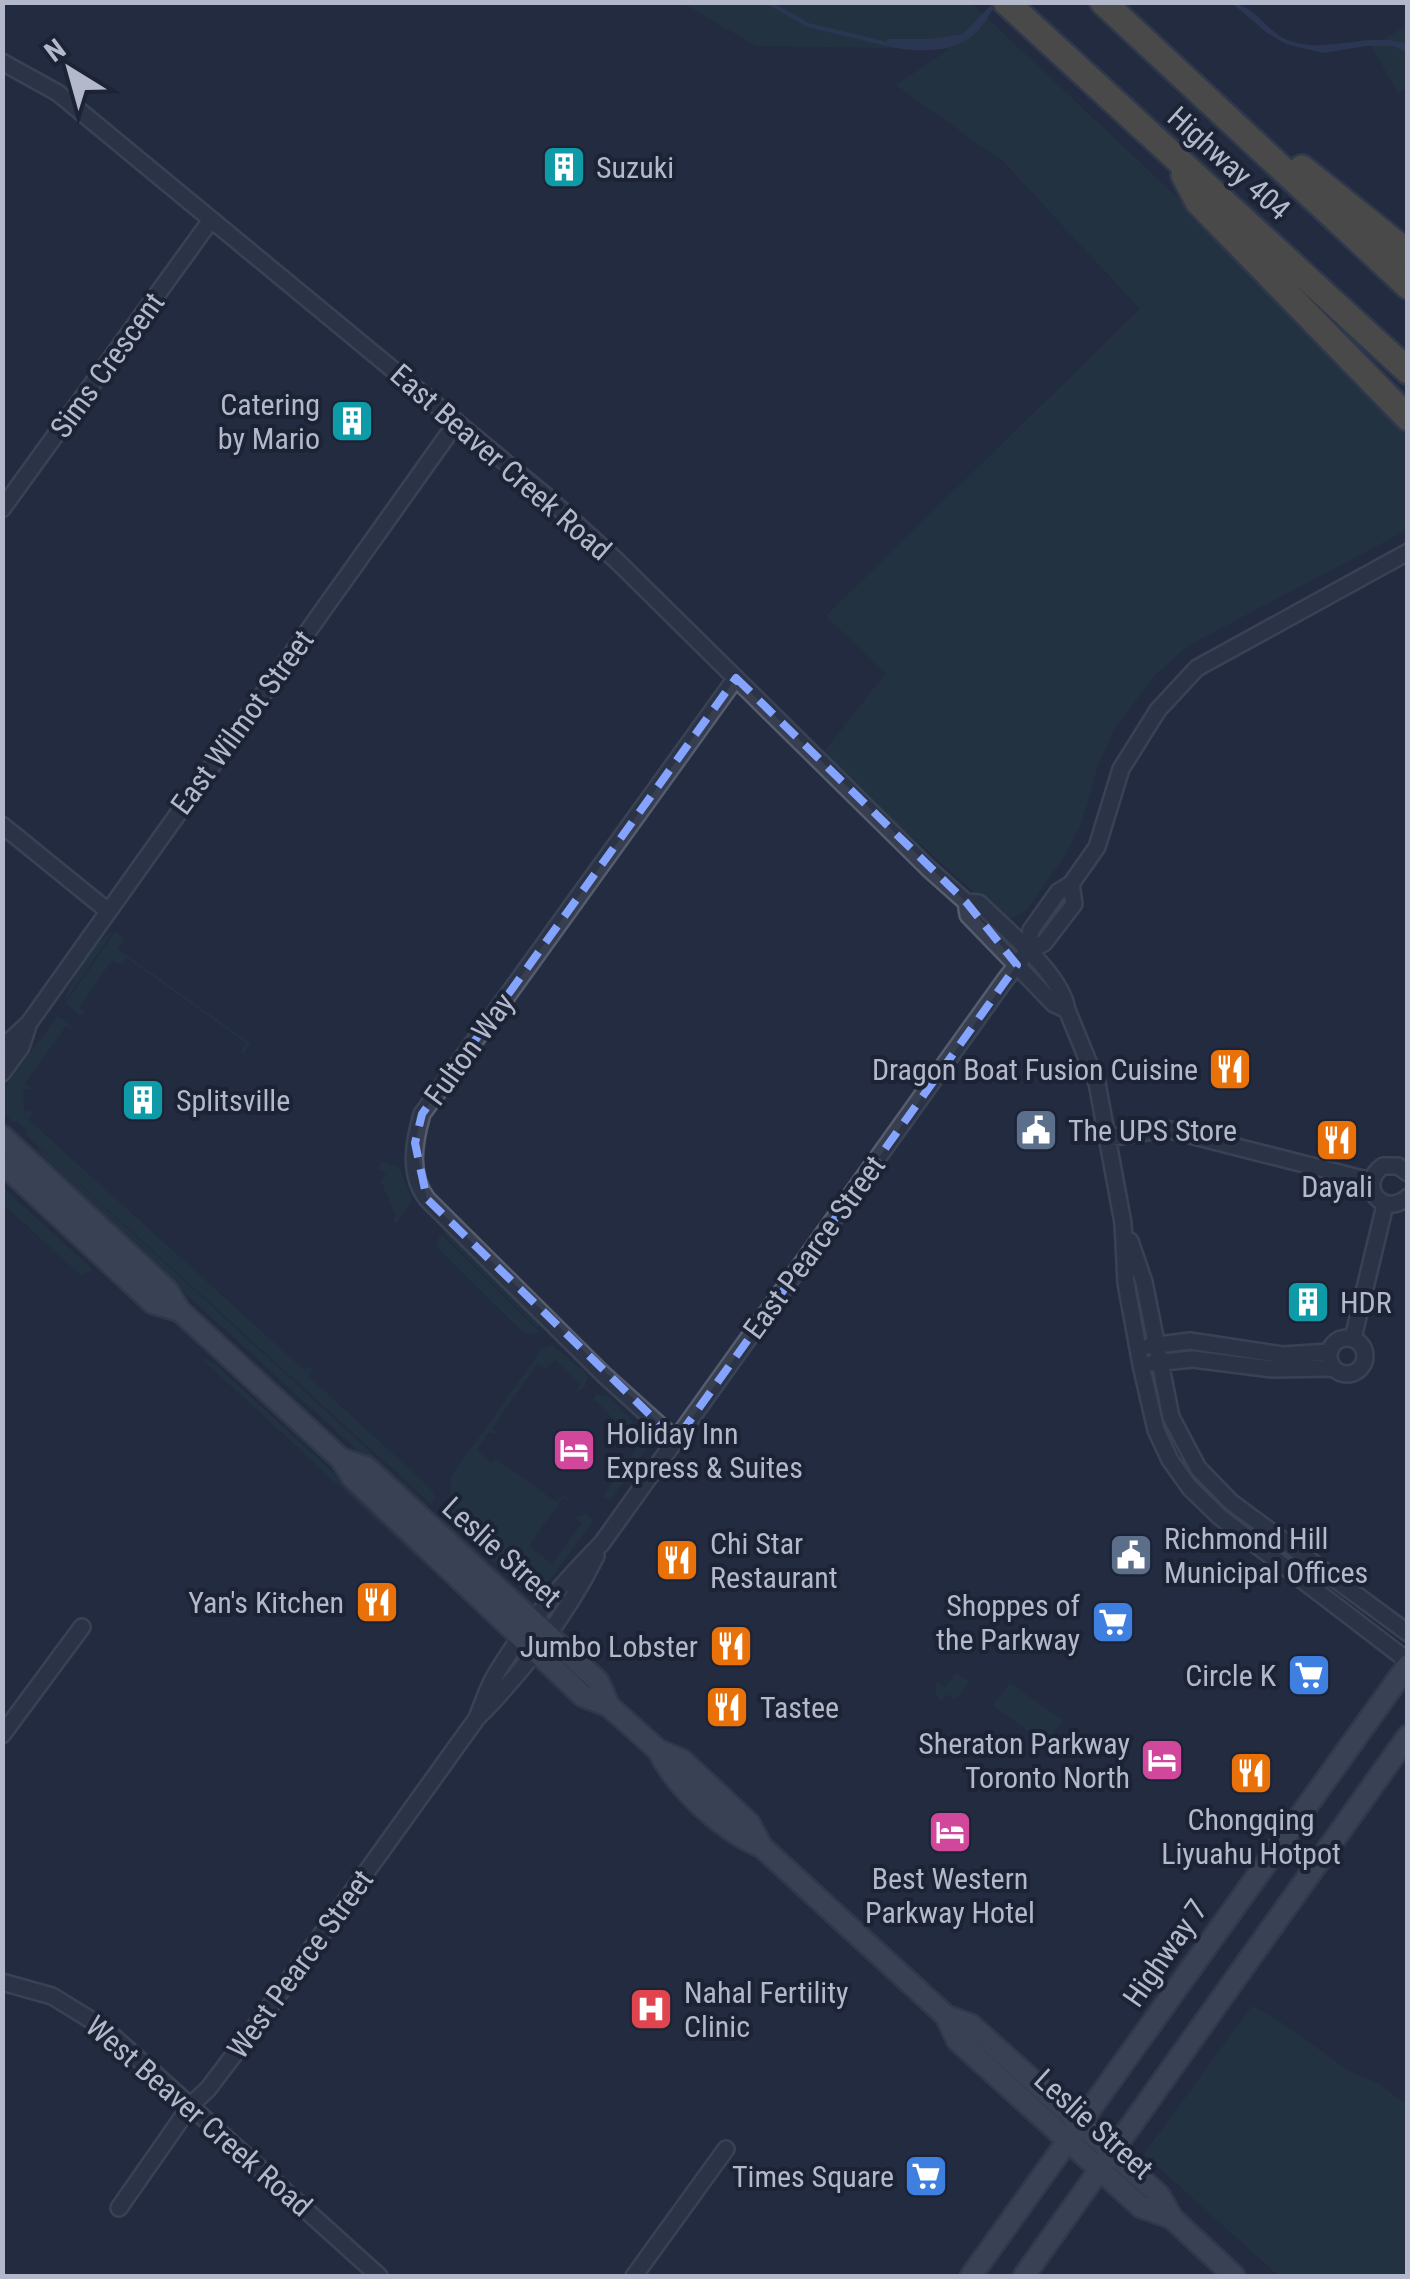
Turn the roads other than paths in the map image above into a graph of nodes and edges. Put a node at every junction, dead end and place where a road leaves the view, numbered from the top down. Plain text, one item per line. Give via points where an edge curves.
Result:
1 (1006, 2) edge
2 (1103, 2) edge
3 (1154, 52) junction
4 (2, 62) edge
5 (1175, 158) junction
6 (211, 220) junction
7 (1408, 253) edge
8 (1408, 286) edge
9 (1408, 371) edge
10 (1408, 418) edge
11 (457, 422) junction
12 (2, 510) edge
13 (1408, 552) edge
14 (736, 678) junction
15 (2, 825) edge
16 (108, 911) junction
17 (1022, 959) junction
18 (28, 1023) junction
19 (2, 1048) edge
20 (2, 1073) edge
21 (2, 1136) edge
22 (1107, 1138) junction
23 (2, 1163) edge
24 (1408, 1173) edge
25 (1371, 1180) junction
26 (1408, 1197) edge
27 (1385, 1204) junction
28 (1123, 1223) junction
29 (180, 1310) junction
30 (1353, 1338) junction
31 (1156, 1345) junction
32 (1137, 1348) junction
33 (1331, 1360) junction
34 (1159, 1362) junction
35 (1140, 1365) junction
36 (676, 1440) junction
37 (82, 1626) dead end
38 (1408, 1633) edge
39 (534, 1636) junction
40 (1408, 1663) edge
41 (2, 1734) edge
42 (1408, 1736) edge
43 (2, 1982) edge
44 (192, 2105) junction
45 (1074, 2132) junction
46 (726, 2149) dead end
47 (1107, 2162) junction
48 (119, 2208) dead end
49 (379, 2276) edge
50 (634, 2276) edge
51 (971, 2276) edge
52 (1024, 2276) edge
53 (1234, 2276) edge

1 - 5 highway, Highway 404
2 - 3 highway, Highway 404
3 - 7 highway
3 - 8 highway, Highway 404
4 - 6 street, East Beaver Creek Road via 58,93
5 - 9 highway, Highway 404
5 - 10 highway via 1198,202
6 - 11 street, East Beaver Creek Road
6 - 12 street, Sims Crescent
11 - 14 street, East Beaver Creek Road via 592,537
11 - 16 street, East Wilmot Street via 255,694
13 - 17 street, East Pearce Street via 1198,668 1158,710 1121,770 1102,836 1031,930
14 - 17 street, East Beaver Creek Road via 966,902 978,903
14 - 36 street, Fulton Way via 422,1114 415,1143 414,1167 427,1198
15 - 16 street
16 - 18 street, East Wilmot Street
17 - 22 street, East Beaver Creek Road via 1066,997 1094,1070
17 - 36 street, East Pearce Street
18 - 19 street, East Wilmot Street
18 - 20 street, East Wilmot Street
21 - 29 main road, Leslie Street via 168,1290
22 - 25 street via 1166,1130
22 - 28 street, East Beaver Creek Road
23 - 29 main road, Leslie Street via 154,1304
24 - 25 street via 1387,1165
25 - 27 street
26 - 27 street
27 - 30 street
28 - 31 street, East Beaver Creek Road
28 - 32 street, East Beaver Creek Road
29 - 39 main road, Leslie Street via 341,1458 366,1467
30 - 33 street via 1339,1339
30 - 33 street via 1365,1353 1362,1368 1348,1375
31 - 32 street
31 - 33 street via 1190,1341
31 - 34 street, East Beaver Creek Road
32 - 35 street, East Beaver Creek Road
33 - 34 street via 1272,1369 1194,1359
34 - 35 street
34 - 38 street, East Beaver Creek Road via 1171,1417 1206,1478
35 - 40 street, East Beaver Creek Road via 1156,1430 1190,1488
36 - 39 street, East Pearce Street via 602,1543 584,1580
37 - 41 street
39 - 44 street, West Pearce Street via 508,1687 477,1718
39 - 45 main road, Leslie Street via 598,1681 610,1706 658,1750 669,1774 739,1838 762,1847 946,2016 970,2025
40 - 45 main road, Highway 7
42 - 47 main road
43 - 44 street, West Beaver Creek Road via 85,2014
44 - 48 street, West Pearce Street
44 - 49 street, West Beaver Creek Road
45 - 47 main road, Leslie Street
45 - 51 main road, Highway 7
46 - 50 street
47 - 52 main road
47 - 53 main road, Leslie Street via 1159,2195 1172,2218

